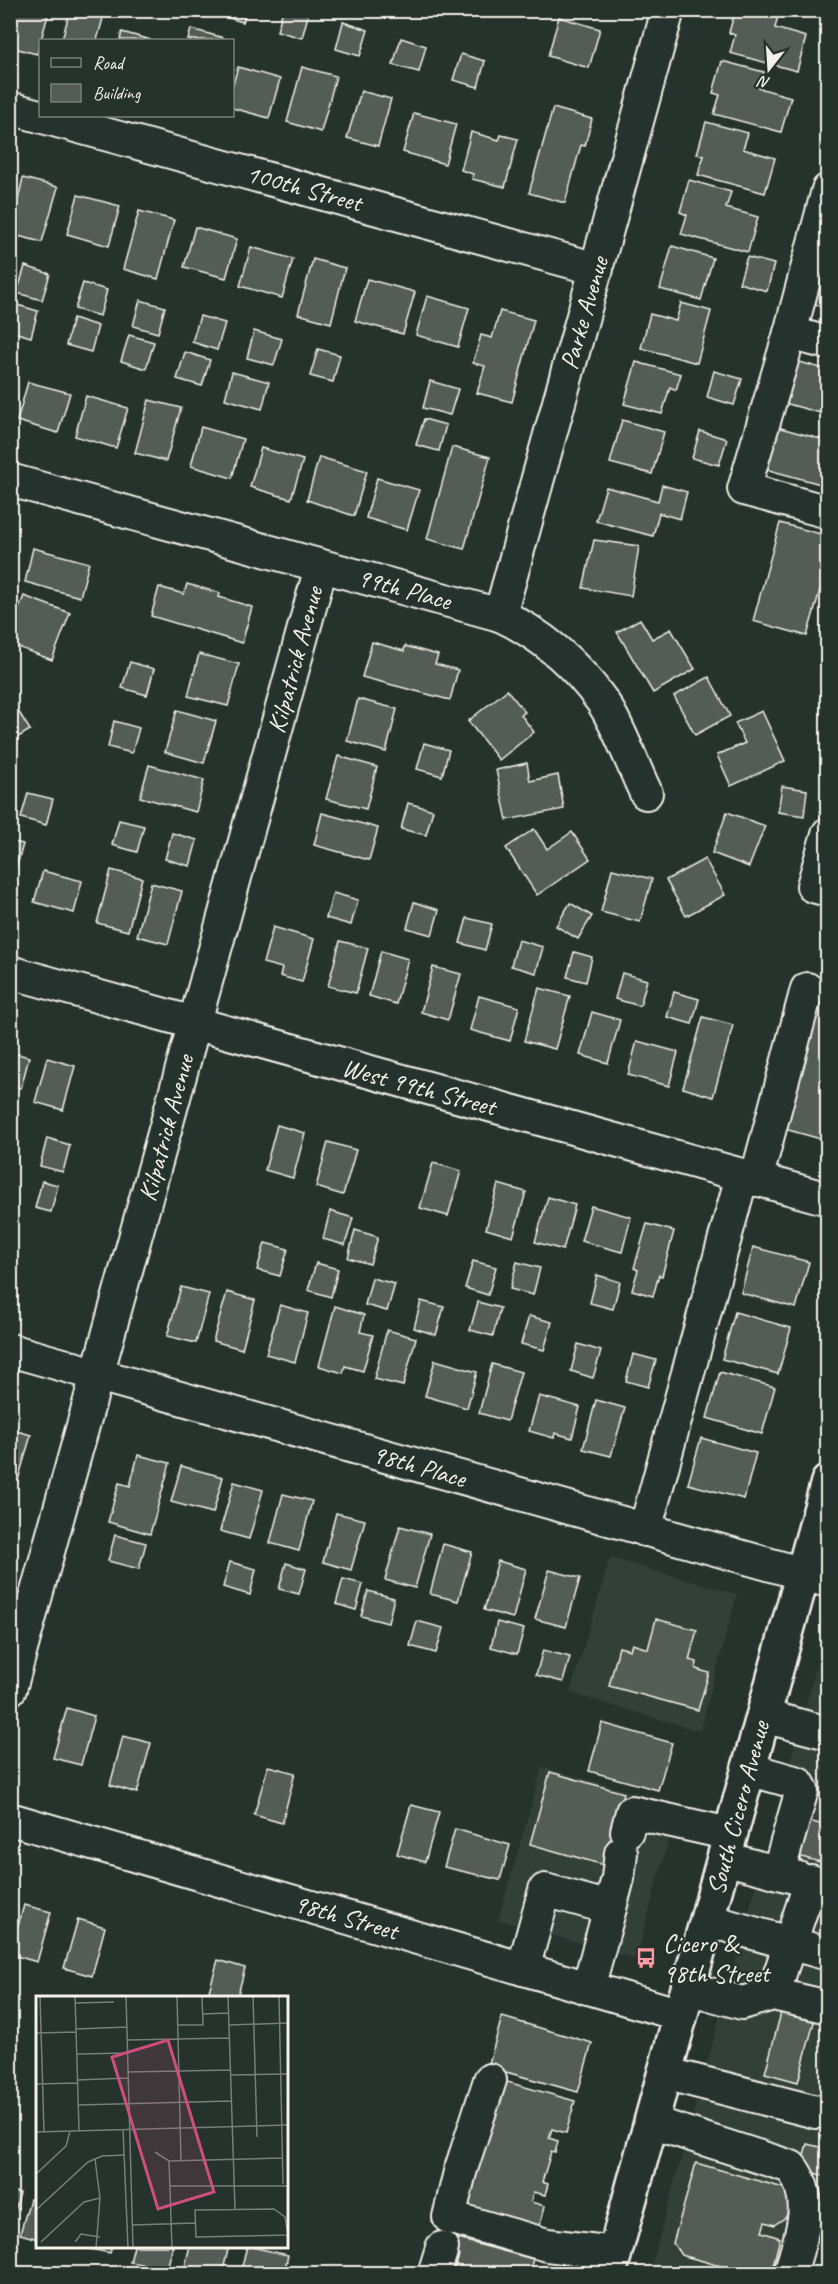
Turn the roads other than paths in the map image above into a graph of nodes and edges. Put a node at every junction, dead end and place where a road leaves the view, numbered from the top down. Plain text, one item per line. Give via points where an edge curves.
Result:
1 (668, 10) edge
2 (10, 108) edge
3 (39, 116) edge
4 (43, 117) edge
5 (828, 190) edge
6 (597, 269) junction
7 (790, 333) junction
8 (828, 343) edge
9 (10, 480) edge
10 (828, 512) edge
11 (321, 567) junction
12 (500, 615) junction
13 (646, 793) dead end
14 (828, 834) edge
15 (828, 890) edge
16 (10, 972) edge
17 (807, 989) dead end
18 (194, 1025) junction
19 (749, 1178) junction
20 (828, 1199) edge
21 (10, 1350) edge
22 (97, 1375) junction
23 (828, 1482) edge
24 (645, 1530) junction
25 (815, 1577) edge
26 (10, 1689) edge
27 (763, 1716) junction
28 (828, 1733) edge
29 (748, 1768) junction
30 (10, 1819) edge
31 (727, 1846) junction
32 (778, 1873) junction
33 (819, 1883) edge
34 (610, 1908) junction
35 (707, 1920) junction
36 (791, 1944) junction
37 (828, 1954) edge
38 (523, 1969) junction
39 (588, 1988) junction
40 (773, 1994) junction
41 (684, 2002) junction
42 (828, 2007) edge
43 (664, 2073) junction
44 (490, 2080) dead end
45 (828, 2110) edge
46 (651, 2122) junction
47 (613, 2268) edge
48 (790, 2274) edge

1 - 6 street, Parke Avenue
2 - 3 street, 100th Street
4 - 6 street, 100th Street
5 - 7 street
6 - 12 street, Parke Avenue
7 - 8 street
7 - 10 street via 744,489
9 - 11 street, 99th Place
11 - 12 street, 99th Place
11 - 18 street, Kilpatrick Avenue
12 - 13 street, 99th Place via 526,627 563,655 602,702
14 - 15 street via 813,886
16 - 18 street, West 99th Street
17 - 19 street
18 - 19 street, West 99th Street
18 - 22 street, Kilpatrick Avenue
19 - 20 street, West 99th Street
19 - 24 street
21 - 22 street, 98th Place
22 - 24 street, 98th Place
22 - 26 street, Kilpatrick Avenue
23 - 25 main road, South Cicero Avenue
24 - 25 street, 98th Place
25 - 27 main road, South Cicero Avenue
27 - 28 street
27 - 29 main road, South Cicero Avenue
29 - 31 main road, South Cicero Avenue
29 - 32 street via 798,1783 802,1790
30 - 38 street, 98th Street
31 - 32 street
31 - 34 street via 628,1844
31 - 35 main road, South Cicero Avenue
32 - 33 street
33 - 36 street
34 - 38 street via 545,1890
34 - 39 street
35 - 36 street
35 - 41 main road, South Cicero Avenue
36 - 37 street
36 - 40 street
38 - 39 street, 98th Street
39 - 41 street, 98th Street
40 - 41 street, 98th Street via 742,2003
40 - 42 street
41 - 43 main road, South Cicero Avenue
43 - 45 street via 816,2112
43 - 46 main road, South Cicero Avenue
44 - 47 street via 449,2217
46 - 47 main road, South Cicero Avenue
46 - 48 street via 791,2167 802,2181 806,2218

